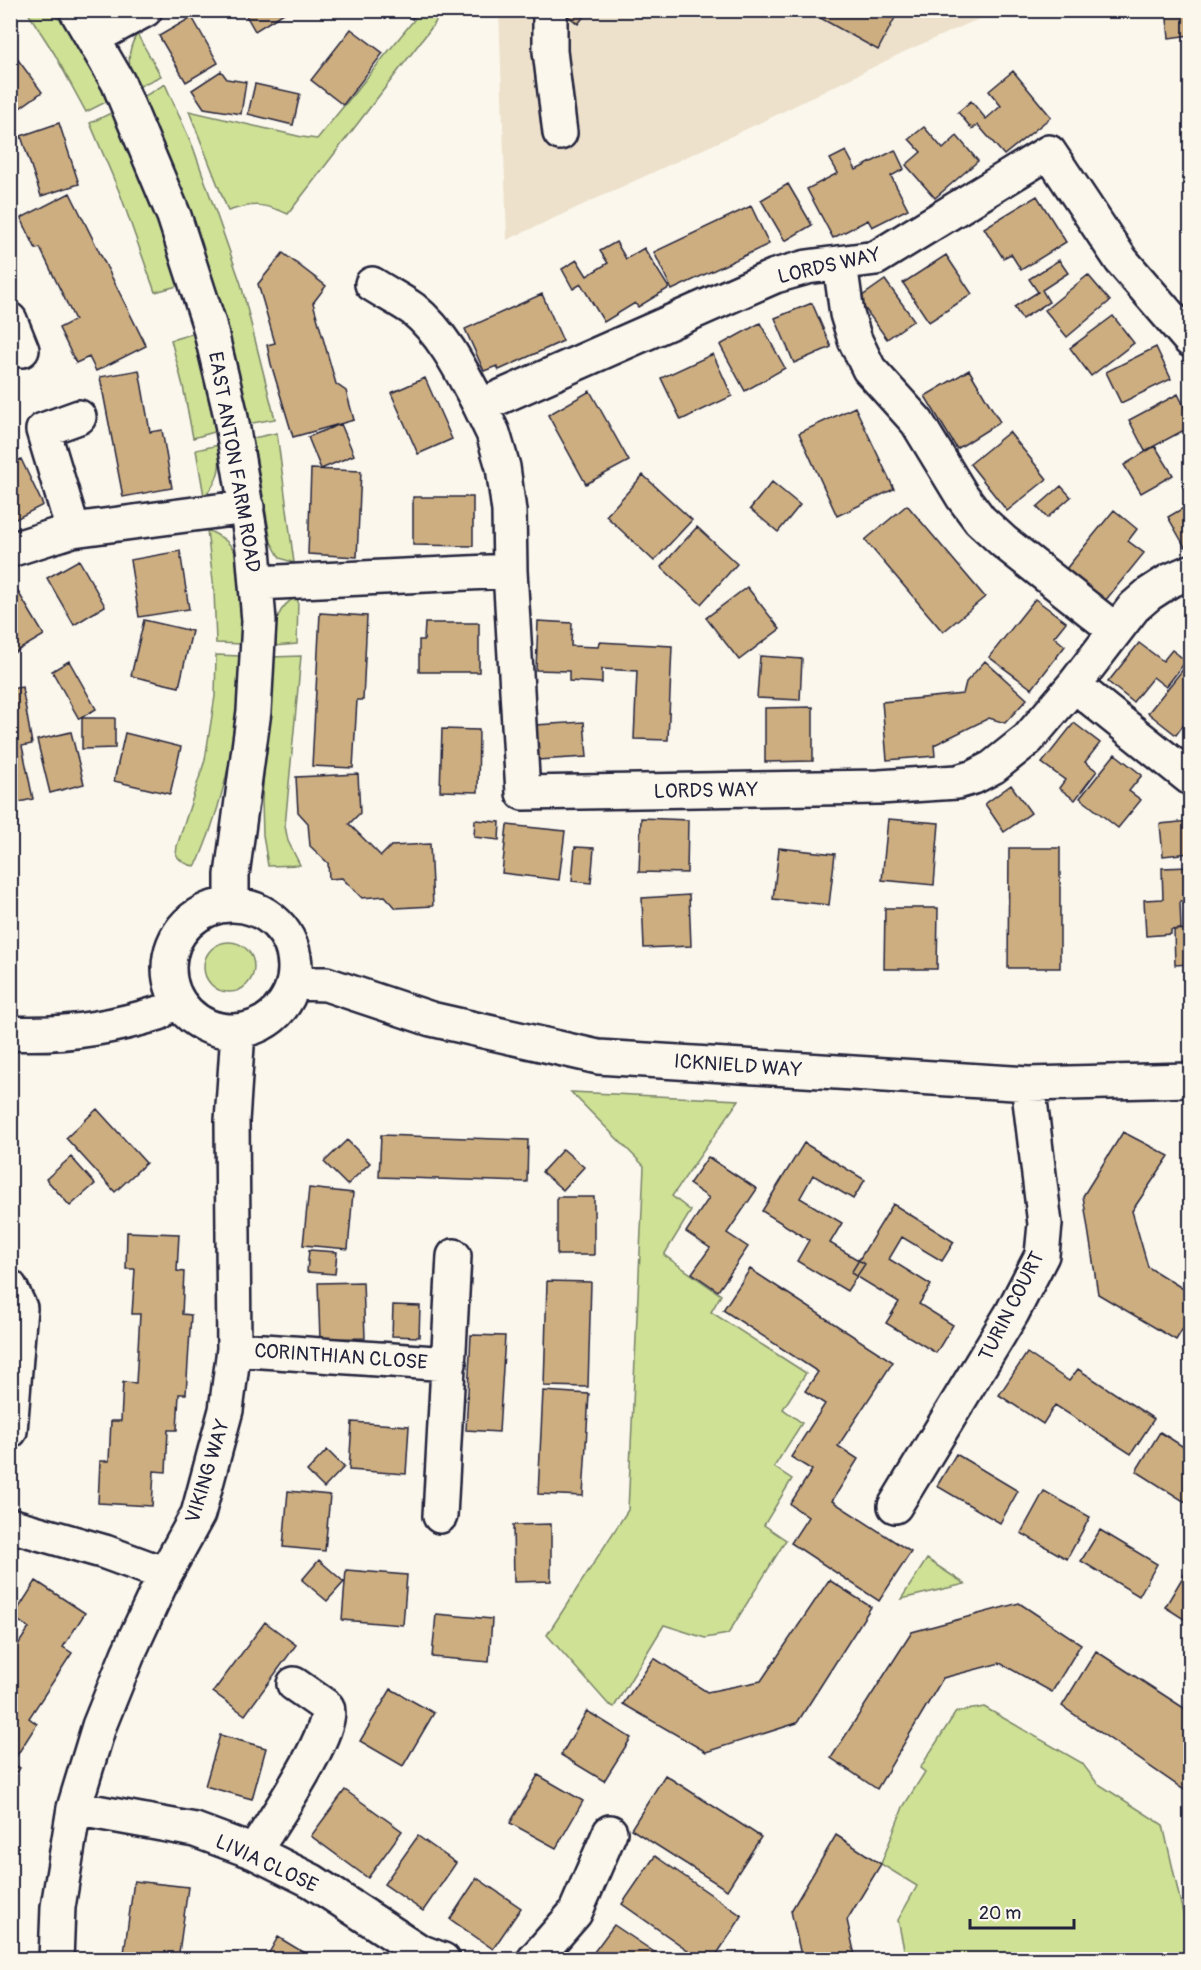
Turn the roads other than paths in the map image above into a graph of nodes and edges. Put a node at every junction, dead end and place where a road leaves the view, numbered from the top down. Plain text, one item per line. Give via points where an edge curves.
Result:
1 (76, 10) edge
2 (146, 10) edge
3 (550, 10) edge
4 (93, 38) junction
5 (560, 133) dead end
6 (840, 263) junction
7 (372, 284) dead end
8 (10, 320) edge
9 (1191, 340) edge
10 (22, 350) dead end
11 (480, 406) junction
12 (79, 417) dead end
13 (247, 507) junction
14 (73, 530) junction
15 (10, 550) edge
16 (510, 571) junction
17 (1191, 572) edge
18 (257, 583) junction
19 (1115, 630) junction
20 (1074, 685) junction
21 (1191, 778) edge
22 (232, 905) junction
23 (294, 983) junction
24 (159, 1013) dead end
25 (238, 1031) junction
26 (10, 1033) edge
27 (1191, 1080) edge
28 (1028, 1084) junction
29 (454, 1256) dead end
30 (10, 1287) edge
31 (234, 1349) junction
32 (449, 1364) junction
33 (10, 1431) edge
34 (895, 1506) dead end
35 (440, 1516) dead end
36 (10, 1525) edge
37 (165, 1574) junction
38 (294, 1684) dead end
39 (74, 1808) junction
40 (610, 1832) dead end
41 (254, 1852) junction
42 (56, 1959) edge
43 (443, 1959) edge
44 (534, 1959) edge

1 - 4 street, EAST ANTON FARM ROAD
2 - 4 street
3 - 5 street via 550,51
4 - 13 street, EAST ANTON FARM ROAD via 136,122 191,264 222,371
6 - 9 street, LORDS WAY via 876,258 1049,152 1121,260
6 - 11 street, LORDS WAY via 775,276
6 - 19 street via 855,340 869,369 917,422 962,496 1004,542
7 - 11 street, LORDS WAY via 413,309 441,338
8 - 10 street
11 - 16 street, LORDS WAY via 503,467
12 - 14 street via 43,430
13 - 14 street
13 - 18 street, EAST ANTON FARM ROAD
14 - 15 street
16 - 18 street
16 - 20 street, LORDS WAY via 523,793 879,787 957,782 993,767 1028,739
17 - 19 street, LORDS WAY via 1149,594
18 - 22 street, EAST ANTON FARM ROAD via 255,711 232,875
19 - 20 street, LORDS WAY
20 - 21 street
22 - 23 street via 260,911 282,929 294,954
22 - 25 street via 207,910 187,924 173,946 169,972 177,998 190,1015 212,1028
23 - 25 street via 274,1016 263,1024
23 - 28 street, ICKNIELD WAY via 326,984 430,1020 598,1057
24 - 26 street via 62,1033
25 - 31 street, VIKING WAY via 232,1121
27 - 28 street, ICKNIELD WAY
28 - 34 street, TURIN COURT via 1045,1224 1042,1255 1012,1313
29 - 32 street, CORINTHIAN CLOSE
30 - 33 street via 20,1308
31 - 32 street, CORINTHIAN CLOSE
31 - 37 street, VIKING WAY via 226,1410 198,1514
32 - 35 street, CORINTHIAN CLOSE
36 - 37 street
37 - 39 street, VIKING WAY via 99,1726
38 - 41 street via 329,1710 329,1715 316,1750
39 - 41 street, LIVIA CLOSE via 195,1830
39 - 42 street, VIKING WAY via 58,1906
40 - 44 street via 575,1913
41 - 43 street, LIVIA CLOSE via 312,1881 419,1951

